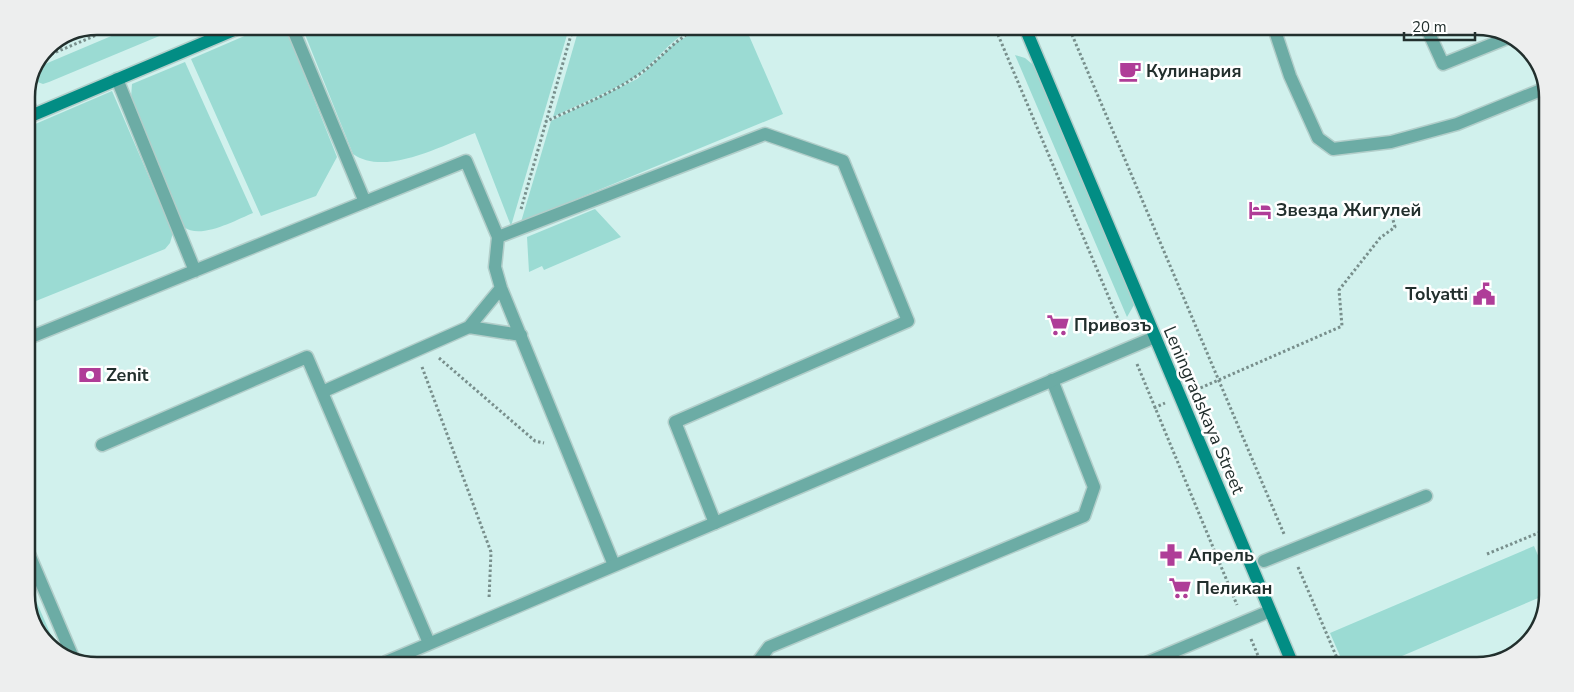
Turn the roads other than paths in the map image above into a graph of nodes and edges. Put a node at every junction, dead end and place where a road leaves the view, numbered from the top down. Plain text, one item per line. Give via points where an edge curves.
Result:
1 (222, 35) edge
2 (295, 35) edge
3 (1028, 35) edge
4 (1275, 35) edge
5 (1430, 35) edge
6 (1502, 40) edge
7 (117, 79) junction
8 (1539, 91) edge
9 (35, 114) edge
10 (365, 202) junction
11 (498, 237) junction
12 (195, 271) junction
13 (501, 288) junction
14 (469, 327) junction
15 (35, 335) edge
16 (521, 335) junction
17 (1155, 337) junction
18 (1052, 380) junction
19 (322, 392) junction
20 (102, 445) dead end
21 (1426, 496) dead end
22 (715, 523) junction
23 (1264, 561) dead end
24 (614, 565) junction
25 (35, 568) edge
26 (1270, 611) junction
27 (429, 644) junction
28 (70, 651) edge
29 (398, 657) edge
30 (762, 657) edge
31 (1161, 657) edge
32 (1290, 657) edge

1 - 7 street
2 - 10 street
3 - 17 street, Leningradskaya Street
4 - 8 street via 1318,138 1333,149 1390,142 1457,124
5 - 6 street via 1443,64
7 - 9 street
7 - 12 street
10 - 11 street via 466,161
10 - 12 street
11 - 13 street via 495,267
11 - 22 street via 765,134 843,160 908,321 675,422
12 - 15 street
13 - 14 street
13 - 16 street
14 - 16 street
14 - 19 street
16 - 24 street
17 - 18 street
17 - 26 street, Leningradskaya Street
18 - 22 street
18 - 30 street via 1094,487 1084,516 769,647
19 - 20 street via 307,357
19 - 27 street
21 - 23 street
22 - 24 street
24 - 27 street
25 - 28 street
26 - 31 street
26 - 32 street, Leningradskaya Street
27 - 29 street

